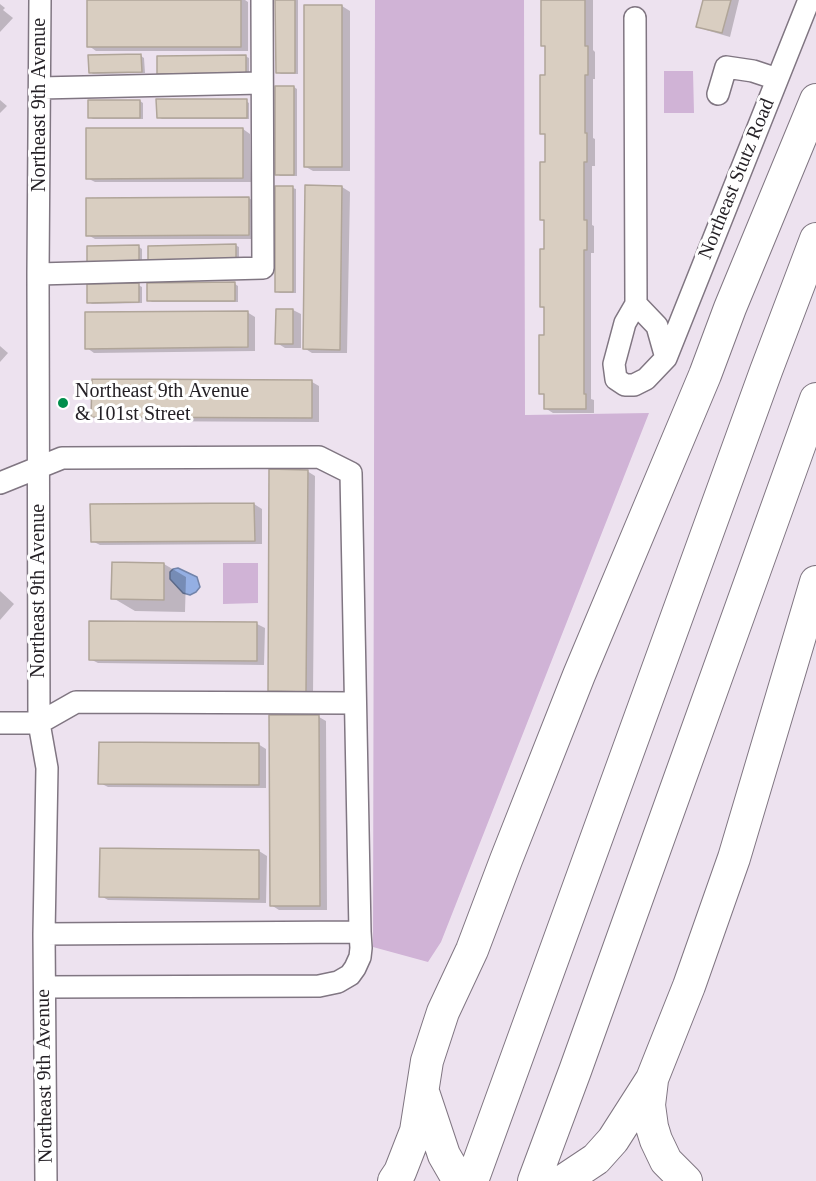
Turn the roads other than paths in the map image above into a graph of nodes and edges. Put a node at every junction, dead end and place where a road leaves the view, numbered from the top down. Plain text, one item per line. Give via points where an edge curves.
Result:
1 (40, 0) edge
2 (262, 0) edge
3 (809, 0) edge
4 (635, 18) dead end
5 (777, 79) junction
6 (261, 83) junction
7 (40, 88) junction
8 (718, 94) dead end
9 (816, 100) edge
10 (816, 239) edge
11 (38, 274) junction
12 (636, 304) junction
13 (666, 358) junction
14 (816, 399) edge
15 (39, 466) junction
16 (4, 475) edge
17 (816, 582) edge
18 (356, 703) junction
19 (0, 723) edge
20 (39, 723) junction
21 (360, 932) junction
22 (44, 934) junction
23 (45, 987) junction
24 (652, 1079) junction
25 (423, 1091) junction
26 (46, 1181) edge
27 (394, 1181) edge
28 (459, 1181) edge
29 (472, 1181) edge
30 (534, 1181) edge
31 (563, 1181) edge
32 (686, 1181) edge

1 - 7 street, Northeast 9th Avenue
2 - 6 street
3 - 5 street, Northeast Stutz Road
4 - 12 street
5 - 8 street via 753,70 726,67
5 - 13 street, Northeast Stutz Road
6 - 7 street
6 - 11 street via 263,268
7 - 11 street, Northeast 9th Avenue
9 - 25 highway via 579,675 472,950 442,1012 427,1061
10 - 29 highway
11 - 15 street, Northeast 9th Avenue
12 - 13 street via 657,326
12 - 13 street via 625,323 614,364 616,379 634,385 646,379
14 - 30 highway
15 - 16 street
15 - 18 street via 62,458 319,457 351,473
15 - 20 street, Northeast 9th Avenue
17 - 24 highway via 734,858
18 - 20 street via 76,702
18 - 21 street
19 - 20 street
20 - 22 street, Northeast 9th Avenue via 47,768
21 - 22 street
21 - 23 street via 360,957 350,975 319,986
22 - 23 street, Northeast 9th Avenue
23 - 26 street, Northeast 9th Avenue
24 - 31 highway via 613,1140 596,1159
24 - 32 highway via 649,1105 660,1152
25 - 27 highway via 416,1131
25 - 28 highway via 444,1155

